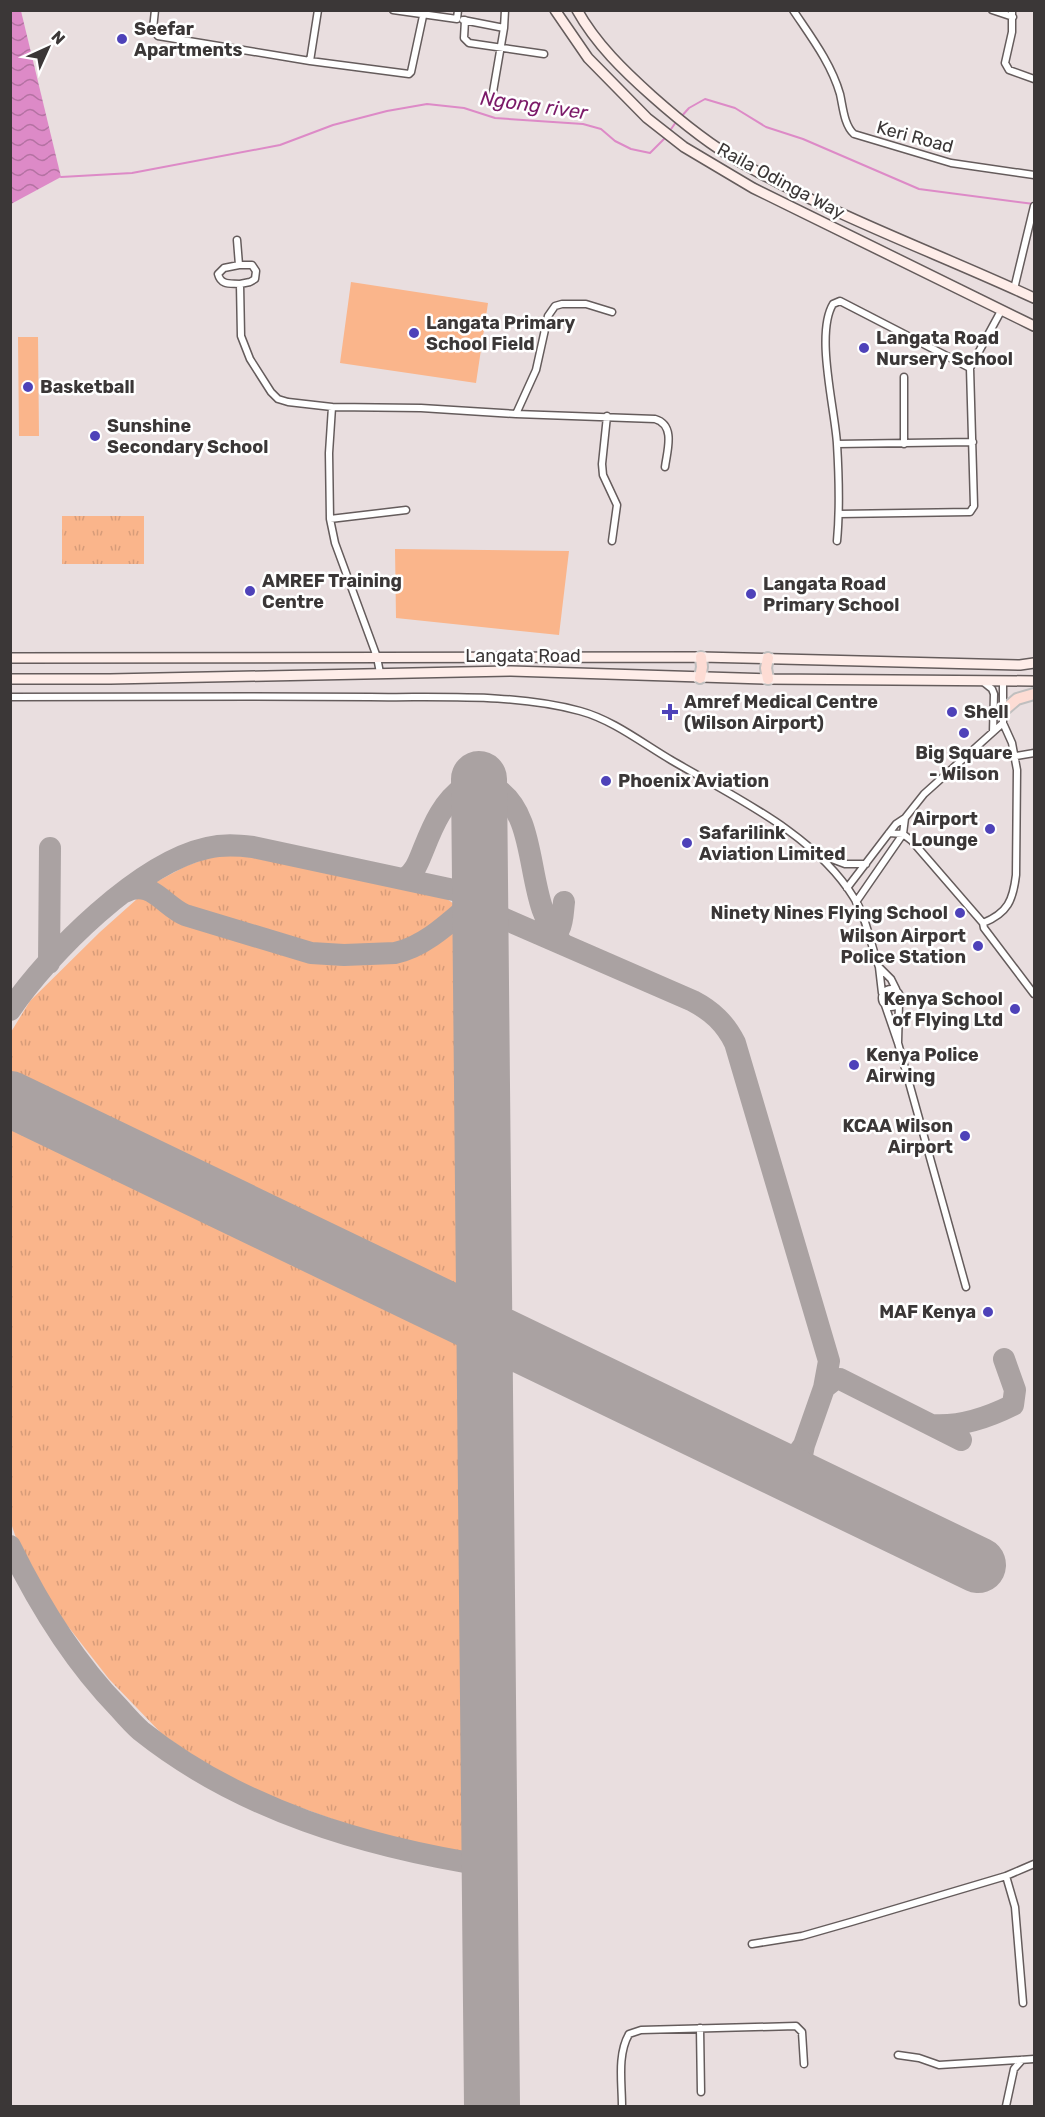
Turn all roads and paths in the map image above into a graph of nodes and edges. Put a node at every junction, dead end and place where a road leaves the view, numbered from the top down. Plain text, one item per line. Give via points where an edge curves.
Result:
1 (155, 10) edge
2 (318, 10) edge
3 (393, 10) edge
4 (458, 10) edge
5 (506, 10) edge
6 (555, 10) edge
7 (578, 10) edge
8 (794, 10) edge
9 (992, 10) edge
10 (1013, 14) edge
11 (423, 16) junction
12 (457, 19) junction
13 (465, 20) junction
14 (504, 28) junction
15 (501, 48) junction
16 (544, 54) dead end
17 (310, 61) junction
18 (1035, 79) edge
19 (493, 93) dead end
20 (1035, 175) edge
21 (1035, 206) edge
22 (864, 223) junction
23 (858, 239) junction
24 (237, 240) dead end
25 (238, 265) junction
26 (240, 284) junction
27 (1014, 289) junction
28 (1035, 298) edge
29 (1001, 311) junction
30 (612, 312) dead end
31 (1035, 326) edge
32 (970, 368) junction
33 (904, 377) dead end
34 (332, 407) junction
35 (516, 414) junction
36 (607, 416) junction
37 (973, 442) junction
38 (837, 444) junction
39 (904, 444) junction
40 (664, 467) dead end
41 (406, 510) dead end
42 (839, 514) junction
43 (330, 519) junction
44 (612, 541) dead end
45 (837, 541) dead end
46 (377, 657) junction
47 (700, 657) junction
48 (10, 658) edge
49 (768, 658) junction
50 (1035, 663) edge
51 (380, 673) junction
52 (700, 678) junction
53 (10, 679) edge
54 (768, 680) junction
55 (982, 680) junction
56 (1003, 681) junction
57 (1035, 681) edge
58 (1035, 694) edge
59 (10, 697) edge
60 (1003, 711) junction
61 (1003, 723) junction
62 (993, 732) junction
63 (1035, 753) edge
64 (1016, 756) junction
65 (905, 818) junction
66 (889, 833) junction
67 (903, 834) junction
68 (817, 854) junction
69 (866, 864) junction
70 (847, 888) junction
71 (856, 902) junction
72 (983, 923) junction
73 (879, 967) junction
74 (896, 989) junction
75 (882, 993) junction
76 (1035, 994) edge
77 (898, 1003) junction
78 (885, 1005) junction
79 (898, 1043) junction
80 (966, 1287) dead end
81 (1035, 1864) edge
82 (1006, 1876) junction
83 (752, 1944) dead end
84 (1023, 2003) dead end
85 (700, 2028) junction
86 (898, 2055) dead end
87 (1035, 2059) edge
88 (1022, 2060) junction
89 (804, 2064) dead end
90 (701, 2092) dead end
91 (622, 2106) edge
92 (1006, 2106) edge

1 - 17 street via 153,29 158,36
2 - 17 street
3 - 11 street
4 - 12 street
5 - 14 street
6 - 23 main road, Raila Odinga Way via 588,58 671,137 753,188
7 - 22 main road, Raila Odinga Way via 596,39 627,74 684,123 738,161
8 - 20 street, Keri Road via 830,70 854,134 951,163
9 - 10 street
10 - 18 street via 1005,63 1009,70
11 - 12 street
11 - 17 street via 409,74
12 - 13 street
13 - 14 street
13 - 15 street via 464,38 469,43
14 - 15 street
15 - 16 street
15 - 19 street
21 - 27 street
22 - 23 main road
22 - 27 main road, Raila Odinga Way
23 - 29 main road, Raila Odinga Way
24 - 25 street
25 - 26 street via 252,265 256,271 255,279
25 - 26 street via 224,268 218,274 225,283
26 - 34 street via 241,336 271,392 288,402
27 - 28 main road, Raila Odinga Way
29 - 31 main road, Raila Odinga Way
29 - 32 street
30 - 35 street via 586,304 555,306 548,316 536,370
32 - 37 street
32 - 38 street via 837,301 825,323
33 - 39 street
34 - 35 street
34 - 43 street
35 - 36 street
36 - 40 street via 661,420 669,436
36 - 44 street via 602,464 617,505
37 - 39 street
37 - 42 street via 974,506 970,512
38 - 39 street
38 - 42 street
41 - 43 street
42 - 45 street
43 - 46 street via 335,543
46 - 47 main road, Langata Road
46 - 48 main road, Langata Road
46 - 51 street
47 - 49 main road, Langata Road
47 - 52 main road
49 - 50 main road, Langata Road
49 - 54 main road
51 - 52 main road, Langata Road via 511,670
51 - 53 main road, Langata Road
52 - 54 main road, Langata Road
54 - 55 main road, Langata Road
55 - 56 main road, Langata Road
55 - 62 street via 994,694
56 - 57 main road, Langata Road
56 - 60 street
58 - 60 main road via 1017,699
59 - 68 street via 440,698 520,700 562,707 606,721 780,825
60 - 61 street
61 - 62 street
61 - 64 street
62 - 65 street via 924,794
63 - 64 street
64 - 72 street via 1014,886 1007,907
65 - 66 street
65 - 67 street
66 - 67 street
66 - 69 street
67 - 71 street
67 - 72 street
68 - 69 street via 845,864
68 - 70 street
69 - 70 street
70 - 71 street
71 - 73 street
72 - 76 street
73 - 74 street
73 - 75 street
74 - 75 street
74 - 77 street via 900,994
75 - 78 street
77 - 78 street
77 - 79 street
78 - 79 street
79 - 80 street
81 - 82 street
82 - 83 street via 822,1930
82 - 84 street via 1015,1907
85 - 89 street via 796,2026 802,2032
85 - 90 street
85 - 91 street via 629,2034 622,2055
86 - 88 street via 939,2065
87 - 88 street
88 - 92 street via 1014,2069

